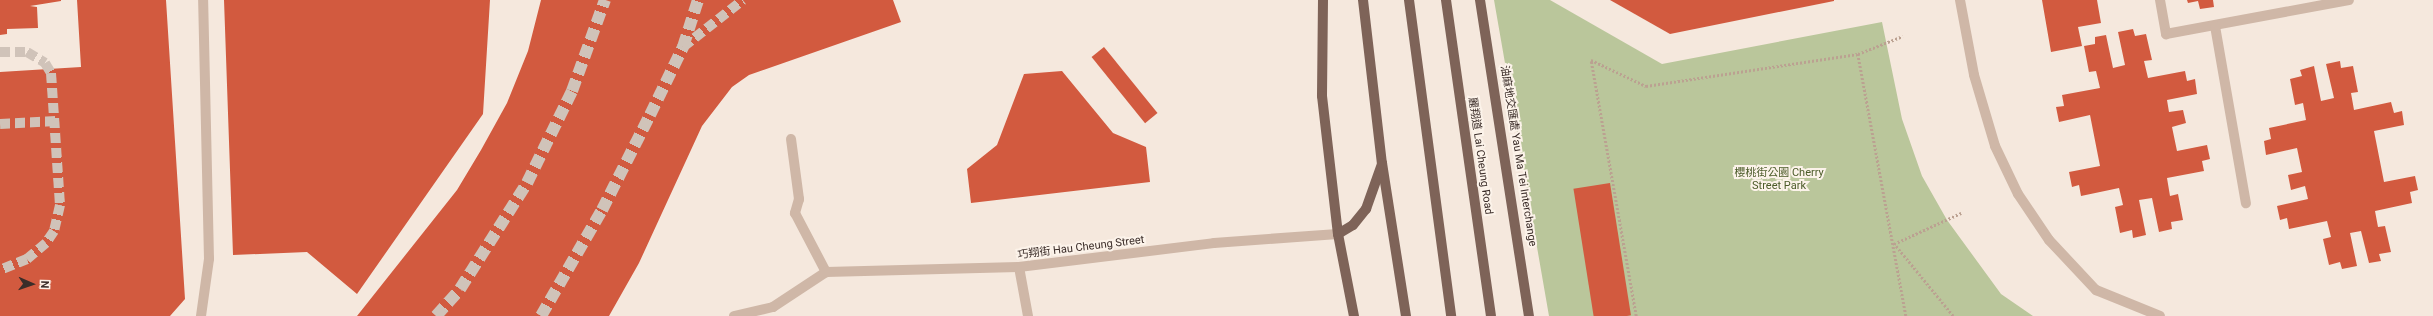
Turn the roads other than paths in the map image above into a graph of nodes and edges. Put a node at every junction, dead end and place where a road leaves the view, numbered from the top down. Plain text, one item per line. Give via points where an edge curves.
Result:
1 (203, 0) edge
2 (1324, 0) edge
3 (1363, 0) edge
4 (1409, 0) edge
5 (1446, 0) edge
6 (1480, 0) edge
7 (1960, 0) edge
8 (2160, 0) edge
9 (2350, 0) edge
10 (2215, 26) junction
11 (791, 139) dead end
12 (1382, 164) junction
13 (2246, 203) dead end
14 (1338, 234) junction
15 (1019, 267) junction
16 (826, 272) junction
17 (201, 316) edge
18 (734, 316) edge
19 (1028, 316) edge
20 (1354, 316) edge
21 (1406, 316) edge
22 (1451, 316) edge
23 (1491, 316) edge
24 (1529, 316) edge
25 (2160, 316) edge

1 - 17 street via 210,259
2 - 14 main road via 1322,96
3 - 12 main road
4 - 22 main road
5 - 23 main road, 麗翔道 Lai Cheung Road
6 - 24 main road, 油麻地交匯處 Yau Ma Tei Interchange via 1509,170
7 - 25 street via 1974,75 1995,146 2018,194 2049,240 2096,290
8 - 10 street via 2166,34
9 - 10 street
10 - 13 street
11 - 16 street via 798,199 795,213
12 - 14 main road via 1366,209 1353,225
12 - 21 main road
14 - 15 street, 巧翔街 Hau Cheung Street via 1220,242
14 - 20 main road
15 - 16 street, 巧翔街 Hau Cheung Street
15 - 19 street
16 - 18 street via 773,307

